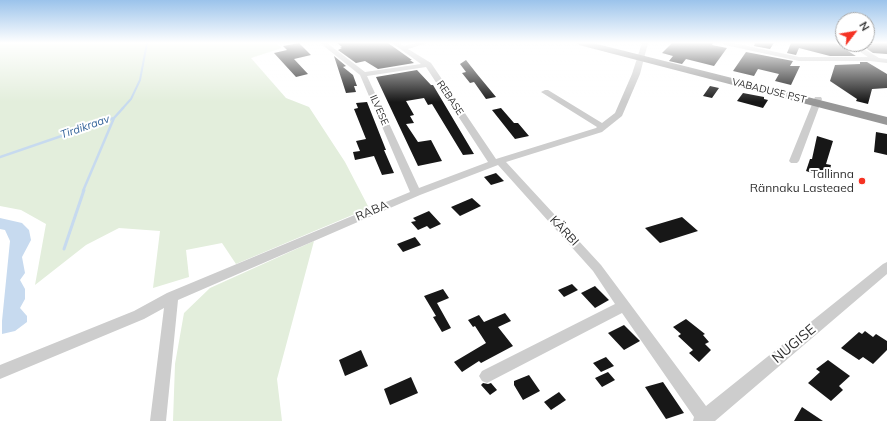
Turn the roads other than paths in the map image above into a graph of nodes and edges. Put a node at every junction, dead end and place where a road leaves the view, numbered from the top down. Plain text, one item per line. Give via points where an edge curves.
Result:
1 (348, 63) edge
2 (425, 63) edge
3 (639, 63) edge
4 (668, 63) edge
5 (428, 65) junction
6 (363, 74) junction
7 (545, 92) dead end
8 (817, 101) junction
9 (887, 116) edge
10 (887, 121) edge
11 (603, 127) junction
12 (794, 161) dead end
13 (497, 162) junction
14 (416, 193) junction
15 (887, 267) edge
16 (172, 297) junction
17 (625, 305) junction
18 (0, 372) edge
19 (487, 376) dead end
20 (704, 420) edge
21 (158, 421) edge

1 - 6 street, ILVESE
2 - 5 street, REBASE
3 - 11 street, RABA via 619,114
4 - 8 highway, VABADUSE PST
5 - 6 street
5 - 13 street, REBASE
6 - 14 street, ILVESE
7 - 11 street
8 - 9 highway, VABADUSE PST
8 - 10 highway, VABADUSE PST
8 - 12 street
11 - 13 street, RABA
13 - 14 street, RABA
13 - 17 street, KÄRBI via 590,259
14 - 16 street, RABA
15 - 20 street, NUGISE
16 - 18 street, RABA via 139,315
16 - 21 street
17 - 19 street
17 - 20 street, KÄRBI

